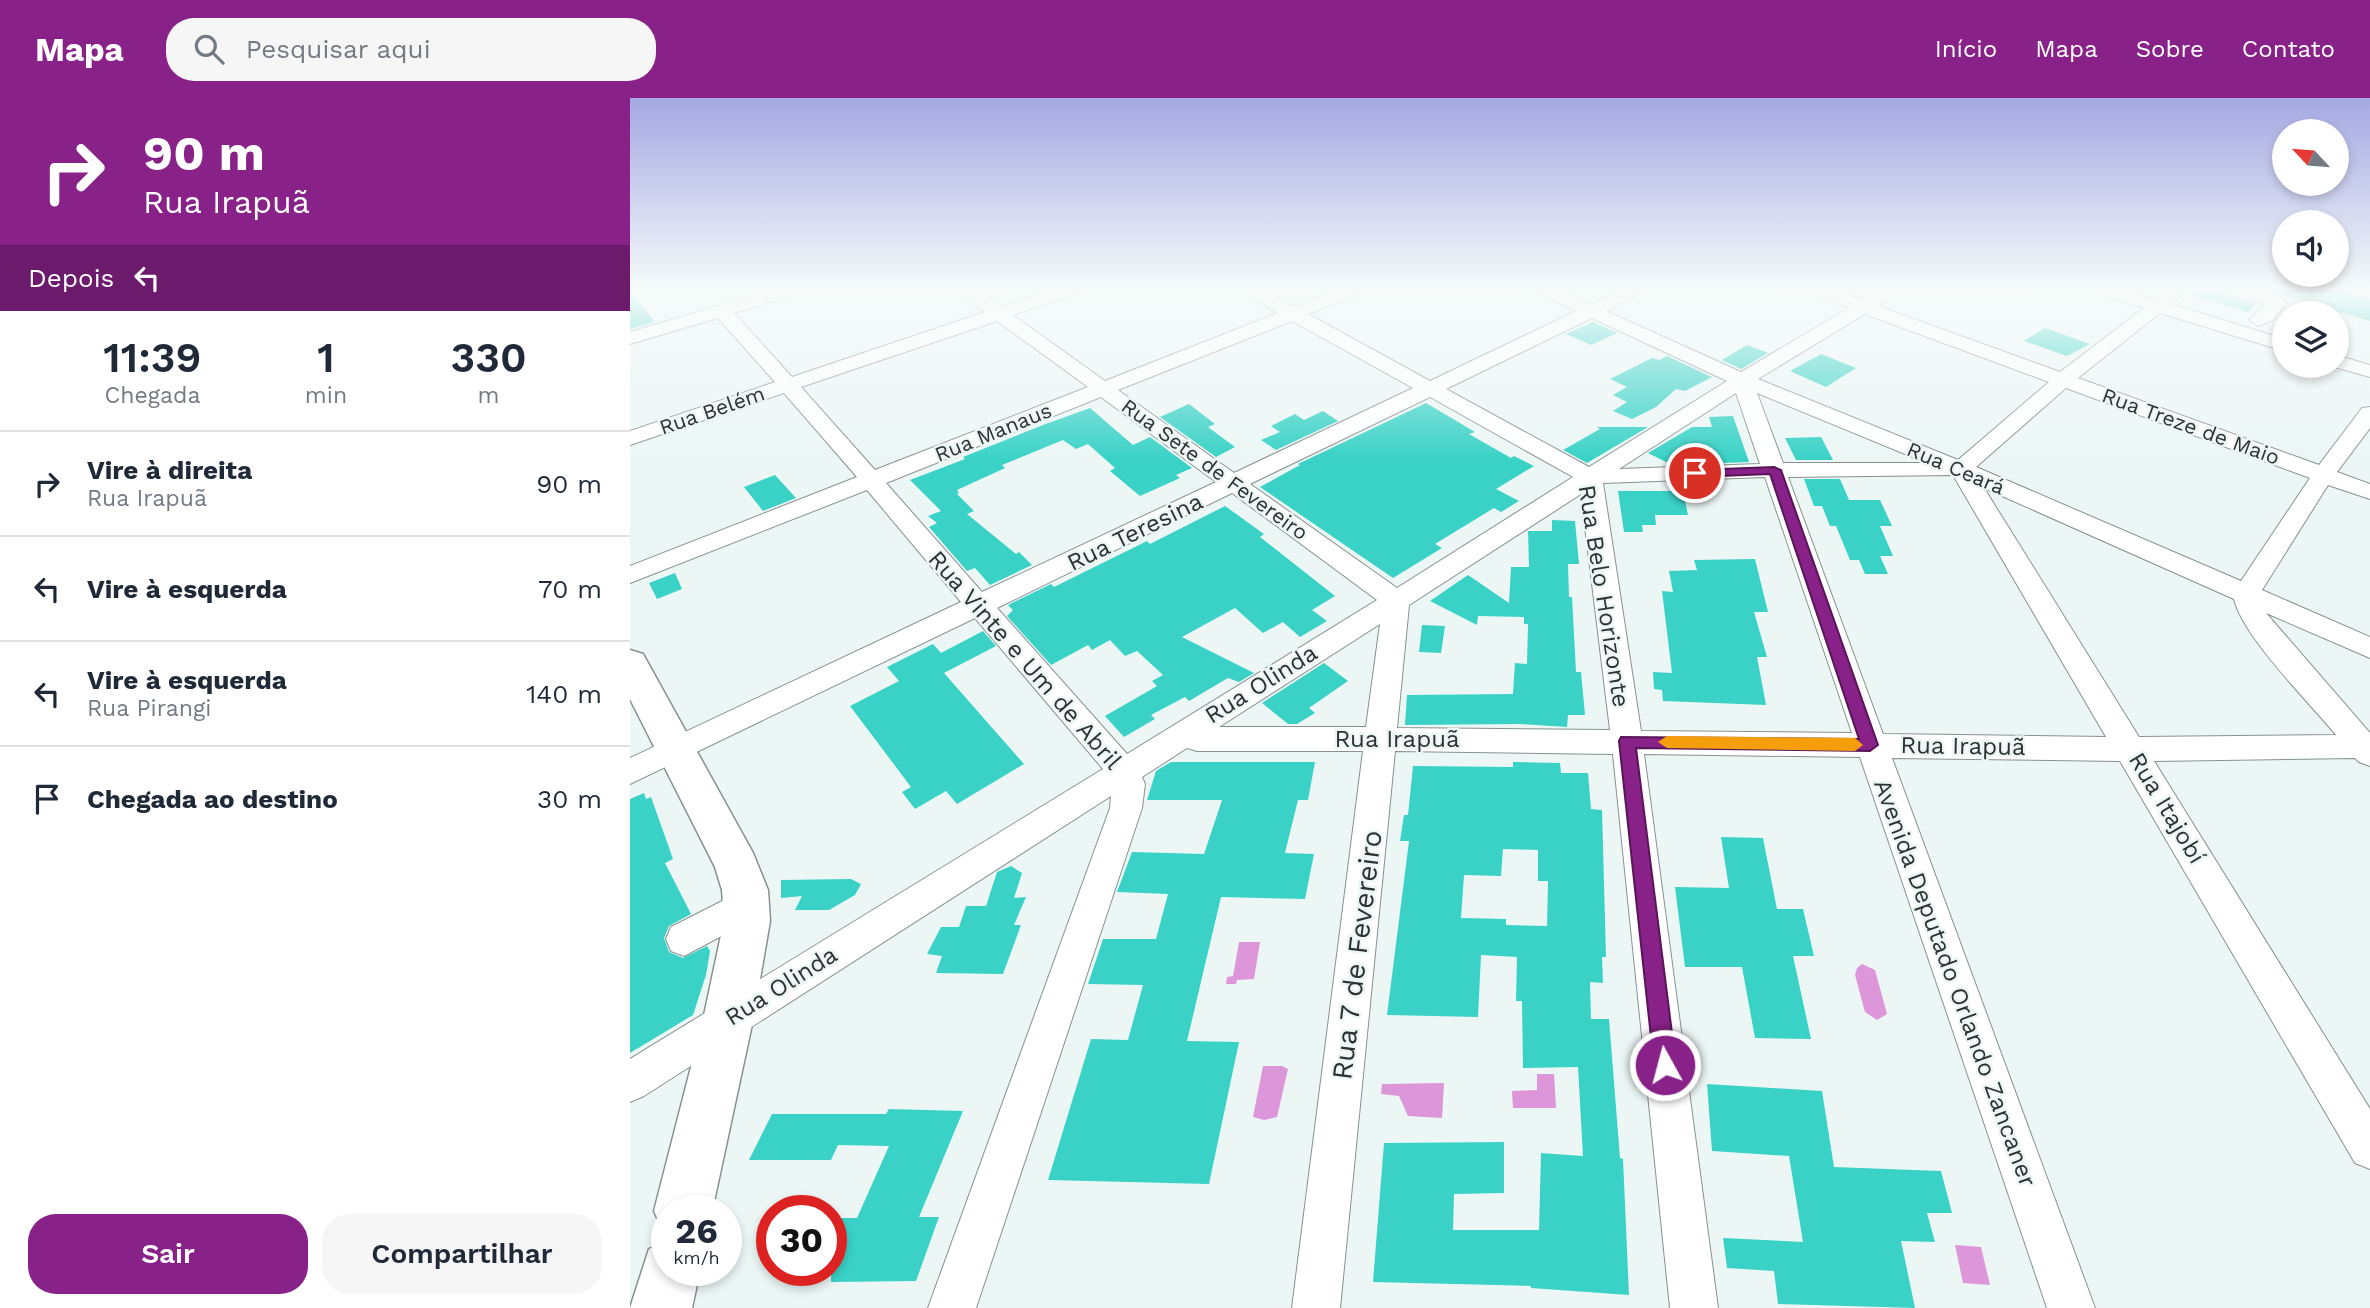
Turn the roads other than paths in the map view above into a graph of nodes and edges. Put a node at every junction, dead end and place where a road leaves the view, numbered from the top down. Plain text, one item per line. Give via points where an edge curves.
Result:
1 (754, 345) edge
2 (904, 345) edge
3 (1043, 345) edge
4 (1213, 345) edge
5 (1348, 345) edge
6 (1521, 345) edge
7 (1660, 345) edge
8 (1814, 345) edge
9 (1968, 345) edge
10 (2108, 345) edge
11 (2349, 365) edge
12 (2370, 371) edge
13 (1794, 377) dead end
14 (2063, 380) junction
15 (789, 384) junction
16 (1103, 388) junction
17 (1429, 389) junction
18 (1755, 392) junction
19 (2370, 413) edge
20 (630, 438) edge
21 (1774, 470) junction
22 (1961, 470) junction
23 (2323, 475) junction
24 (1590, 477) junction
25 (870, 481) junction
26 (1234, 484) junction
27 (2370, 492) edge
28 (630, 575) edge
29 (2246, 594) junction
30 (1396, 601) junction
31 (978, 606) junction
32 (2370, 648) edge
33 (630, 663) edge
34 (1180, 734) junction
35 (1381, 739) junction
36 (1627, 741) junction
37 (1870, 745) junction
38 (2132, 749) junction
39 (2368, 749) edge
40 (675, 750) junction
41 (1123, 770) junction
42 (630, 772) edge
43 (746, 905) junction
44 (684, 939) dead end
45 (727, 1020) junction
46 (630, 1082) edge
47 (2370, 1148) edge
48 (687, 1195) edge
49 (666, 1286) edge
50 (661, 1308) edge
51 (952, 1308) edge
52 (1316, 1308) edge
53 (1694, 1308) edge
54 (2071, 1308) edge

1 - 15 street, Rua Vinte e Um de Abril
2 - 15 street, Rua Belém
3 - 16 street, Rua Sete de Fevereiro
4 - 16 street, Rua Manaus
5 - 17 street, Rua Belo Horizonte
6 - 17 street, Rua Teresina
7 - 18 street, Rua Ceará
8 - 18 street, Rua Olinda
9 - 14 street, Rua Treze de Maio
10 - 14 street
11 - 12 street
13 - 18 street
14 - 22 street
14 - 23 street, Rua Treze de Maio
15 - 20 street, Rua Belém
15 - 25 street, Rua Vinte e Um de Abril
16 - 25 street, Rua Manaus
16 - 26 street, Rua Sete de Fevereiro
17 - 24 street, Rua Belo Horizonte
17 - 26 street, Rua Teresina
18 - 21 street, Avenida Deputado Orlando Zancaner
18 - 22 street, Rua Ceará
18 - 24 street, Rua Olinda
19 - 23 street
21 - 22 street
21 - 24 street
21 - 37 street, Avenida Deputado Orlando Zancaner
22 - 29 street, Rua Ceará
22 - 38 street, Rua Itajobí
23 - 27 street, Rua Treze de Maio
23 - 29 street
24 - 30 street, Rua Olinda
24 - 36 street, Rua Belo Horizonte
25 - 28 street, Rua Manaus
25 - 31 street, Rua Vinte e Um de Abril
26 - 30 street, Rua Sete de Fevereiro
26 - 31 street, Rua Teresina
29 - 32 street, Rua Ceará
29 - 39 street via 2260,626
30 - 34 street, Rua Olinda
30 - 35 street, Rua 7 de Fevereiro
31 - 40 street, Rua Teresina
31 - 41 street, Rua Vinte e Um de Abril
33 - 40 main road
34 - 35 street, Rua Irapuã via 1197,739
34 - 41 street, Rua Olinda
35 - 36 street, Rua Irapuã
35 - 52 street, Rua 7 de Fevereiro
36 - 37 street, Rua Irapuã
36 - 53 street, Rua Belo Horizonte
37 - 38 street, Rua Irapuã
37 - 54 street, Avenida Deputado Orlando Zancaner
38 - 39 street, Rua Irapuã
38 - 47 street, Rua Itajobí
40 - 42 street, Rua Teresina
40 - 43 main road via 737,866
41 - 45 street, Rua Olinda
41 - 51 street, Rua Vinte e Um de Abril via 1129,784 1126,808
43 - 44 street
43 - 45 main road via 747,921
45 - 46 street, Rua Olinda
45 - 48 main road
49 - 50 main road

